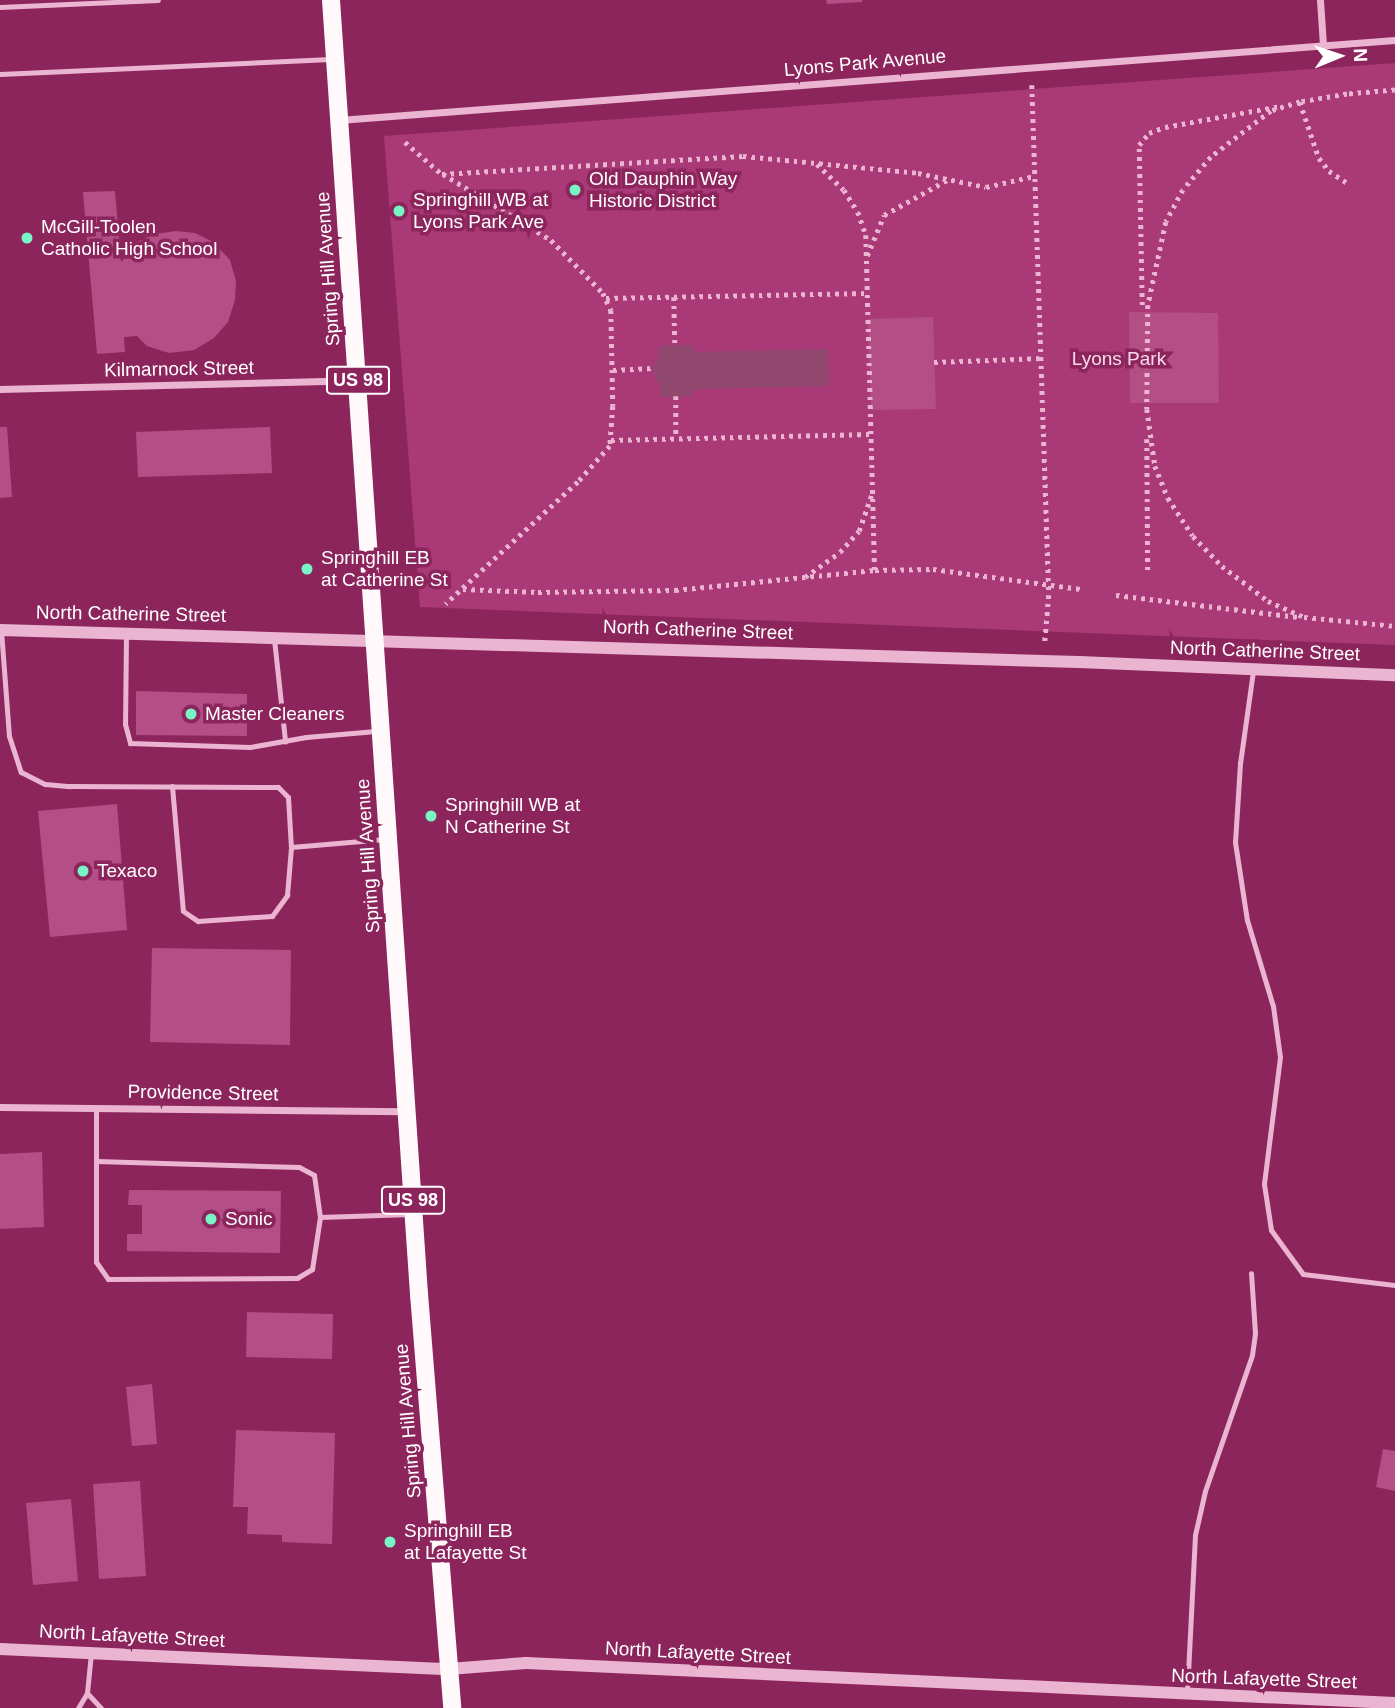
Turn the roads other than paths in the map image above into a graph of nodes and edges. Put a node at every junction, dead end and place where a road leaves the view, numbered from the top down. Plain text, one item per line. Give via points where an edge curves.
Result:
1 (158, 0) edge
2 (331, 0) edge
3 (1320, 0) edge
4 (0, 7) edge
5 (1395, 40) edge
6 (1323, 45) junction
7 (334, 58) junction
8 (0, 74) edge
9 (338, 121) junction
10 (358, 380) junction
11 (0, 389) edge
12 (0, 630) edge
13 (126, 634) junction
14 (274, 637) junction
15 (374, 639) junction
16 (1253, 671) junction
17 (1395, 675) edge
18 (380, 730) junction
19 (285, 741) junction
20 (172, 786) junction
21 (387, 838) junction
22 (291, 848) junction
23 (0, 1107) edge
24 (96, 1108) junction
25 (406, 1111) junction
26 (96, 1161) junction
27 (414, 1214) junction
28 (320, 1217) junction
29 (1251, 1273) dead end
30 (1395, 1285) edge
31 (0, 1649) edge
32 (91, 1653) junction
33 (449, 1670) junction
34 (87, 1693) junction
35 (1187, 1696) junction
36 (1395, 1703) edge
37 (78, 1708) edge
38 (101, 1708) edge
39 (452, 1708) edge

1 - 4 lane
2 - 7 main road, Spring Hill Avenue / US 98
3 - 6 street
5 - 6 street, Lyons Park Avenue
6 - 9 street, Lyons Park Avenue
7 - 8 lane
7 - 9 main road, Spring Hill Avenue / US 98
9 - 10 main road, Spring Hill Avenue / US 98
10 - 11 street, Kilmarnock Street
10 - 15 main road, Spring Hill Avenue / US 98
12 - 13 street, North Catherine Street
12 - 20 lane via 9,736 21,772 44,784
13 - 14 street, North Catherine Street
13 - 19 lane via 125,724 130,743 250,747
14 - 15 street, North Catherine Street
14 - 19 lane
15 - 16 street, North Catherine Street
15 - 18 main road, Spring Hill Avenue / US 98
16 - 17 street, North Catherine Street
16 - 30 lane via 1235,842 1247,920 1273,1006 1280,1057 1264,1184 1271,1230 1303,1274
18 - 19 lane
18 - 21 main road, Spring Hill Avenue / US 98
20 - 22 lane via 278,788 288,797
20 - 22 lane via 183,911 198,921 272,916 288,895
21 - 22 lane
21 - 25 main road, Spring Hill Avenue / US 98
23 - 24 street, Providence Street
24 - 25 street, Providence Street
24 - 26 lane
25 - 27 main road, Spring Hill Avenue / US 98
26 - 28 lane via 299,1167 314,1175
26 - 28 lane via 96,1262 108,1279 297,1278 312,1269
27 - 28 lane
27 - 33 main road, Spring Hill Avenue / US 98
29 - 35 lane via 1252,1355 1205,1491 1195,1535
31 - 32 street, North Lafayette Street
32 - 33 street, North Lafayette Street
32 - 34 lane
33 - 35 street, North Lafayette Street via 526,1663
33 - 39 main road, Spring Hill Avenue / US 98
34 - 37 lane
34 - 38 lane
35 - 36 street, North Lafayette Street

